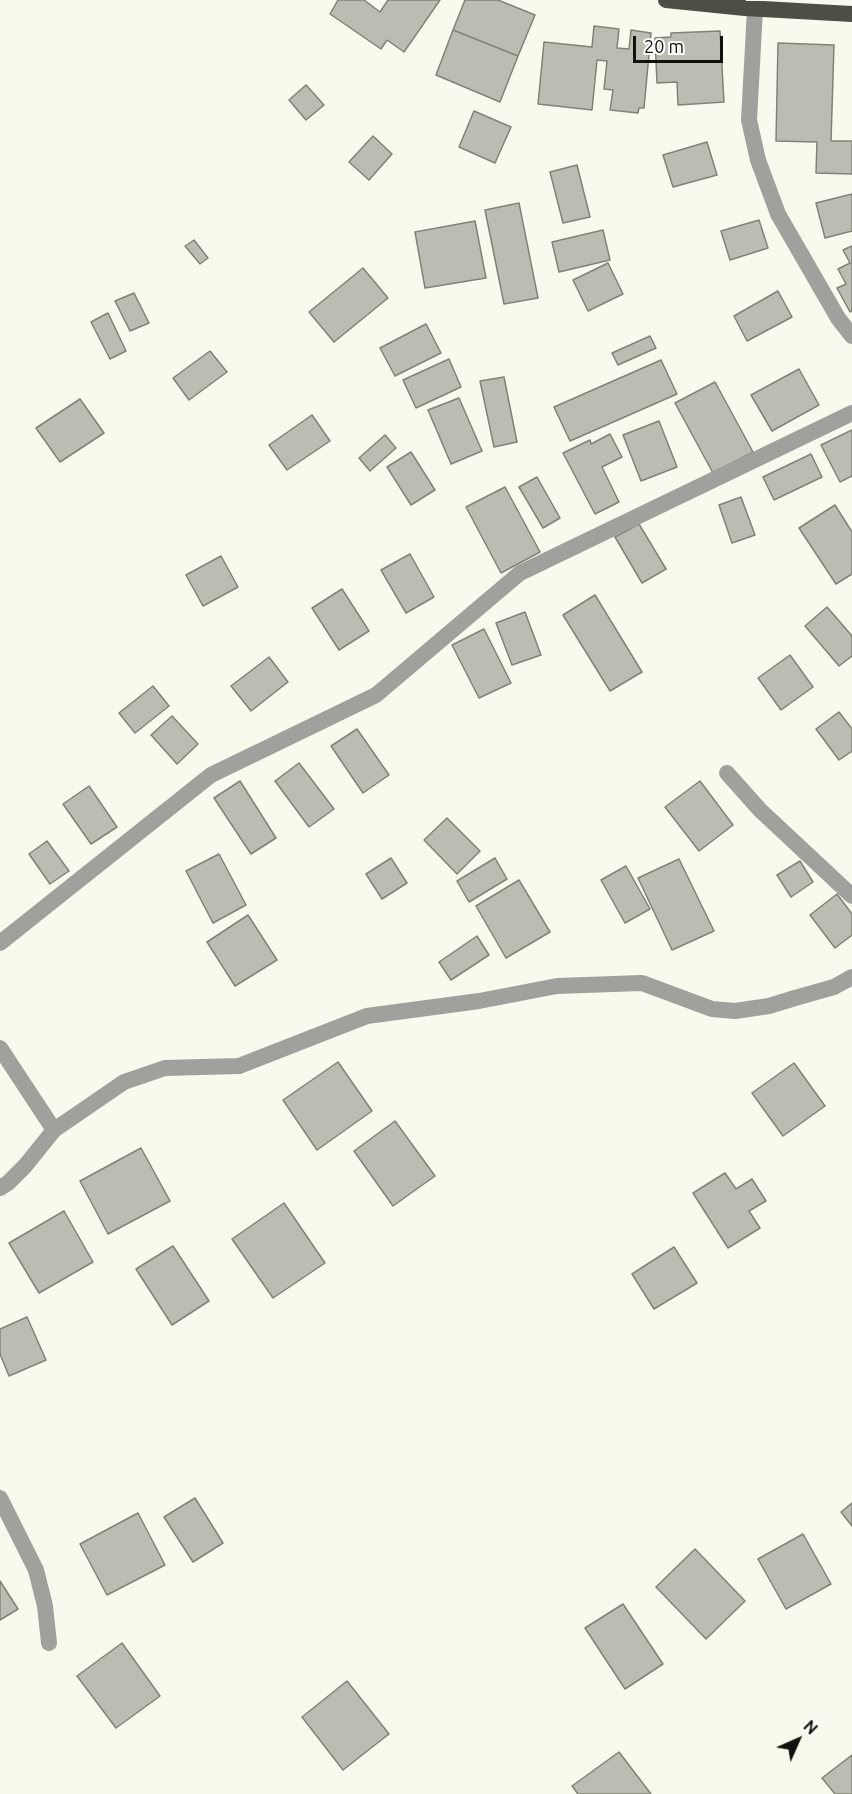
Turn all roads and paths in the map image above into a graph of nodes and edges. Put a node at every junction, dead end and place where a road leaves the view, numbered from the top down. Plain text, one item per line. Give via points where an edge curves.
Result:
1 (666, 0) edge
2 (748, 6) edge
3 (852, 14) edge
4 (852, 336) edge
5 (852, 413) edge
6 (727, 773) dead end
7 (852, 896) edge
8 (0, 943) edge
9 (852, 977) edge
10 (0, 1048) edge
11 (54, 1130) junction
12 (0, 1188) edge
13 (0, 1498) edge
14 (48, 1643) dead end

1 - 2 highway
2 - 3 highway
2 - 4 street via 749,120 758,160 778,214
5 - 8 street via 520,573 376,695 211,775
6 - 7 street via 760,810
9 - 11 street via 834,987 769,1006 735,1011 712,1009 642,983 557,986 367,1016 239,1066 165,1068 124,1082
10 - 11 street
11 - 12 street via 25,1166
13 - 14 street via 36,1570 45,1606

